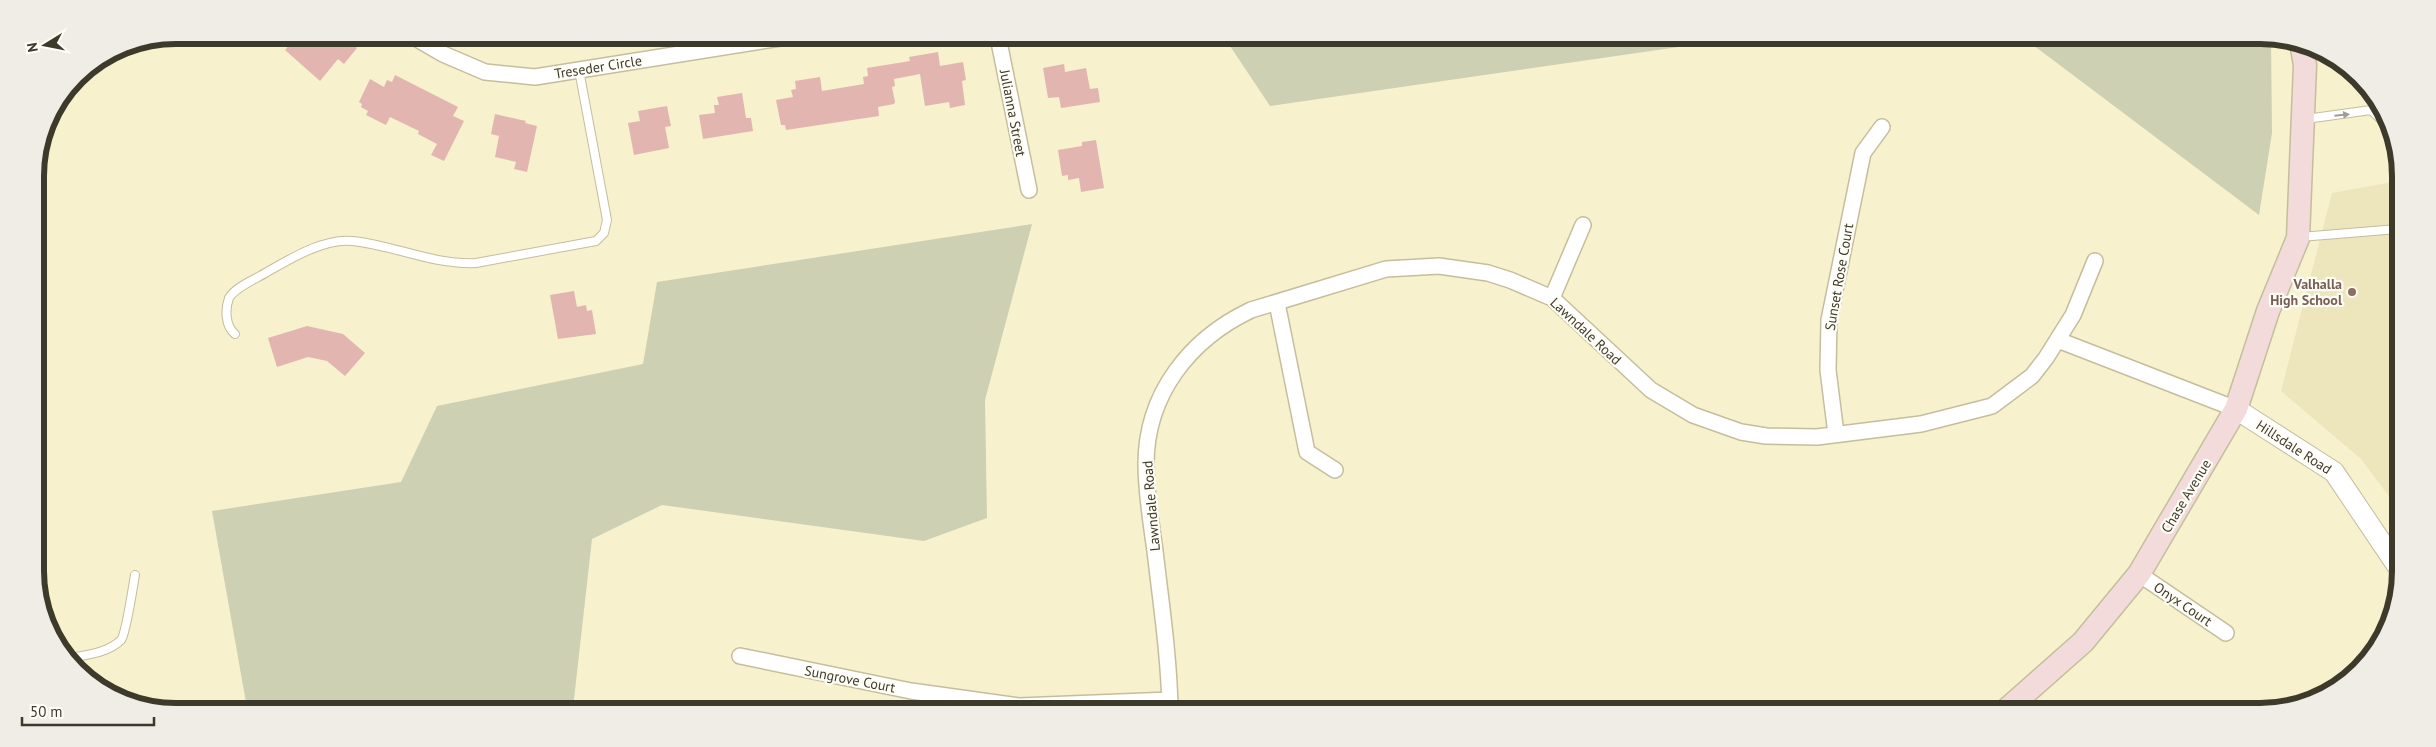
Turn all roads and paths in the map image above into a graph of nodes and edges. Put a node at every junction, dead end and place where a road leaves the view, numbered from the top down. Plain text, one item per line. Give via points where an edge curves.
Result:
1 (426, 44) edge
2 (743, 44) edge
3 (999, 44) edge
4 (2303, 51) edge
5 (579, 70) junction
6 (2373, 106) edge
7 (2371, 110) junction
8 (2379, 118) edge
9 (2304, 119) junction
10 (1882, 127) dead end
11 (1029, 190) dead end
12 (1582, 225) dead end
13 (2392, 230) edge
14 (2298, 238) junction
15 (2095, 261) dead end
16 (1552, 298) junction
17 (1277, 303) junction
18 (235, 334) dead end
19 (2058, 340) junction
20 (2236, 410) junction
21 (1836, 434) junction
22 (1335, 470) dead end
23 (2392, 558) edge
24 (2139, 574) junction
25 (135, 575) dead end
26 (2226, 634) dead end
27 (740, 656) dead end
28 (75, 657) edge
29 (998, 703) edge
30 (1170, 703) edge
31 (2014, 703) edge

1 - 5 street, Treseder Circle via 486,72 535,77
2 - 5 street, Treseder Circle
3 - 11 street, Julianna Street
4 - 9 main road
5 - 18 lane via 606,220 604,233 596,241 457,264 351,240 324,245 270,271 230,297 226,318
6 - 7 lane
7 - 8 lane
9 -> 7 lane
9 - 14 main road
10 - 21 street, Sunset Rose Court via 1864,153 1829,320 1828,370
12 - 16 street
13 - 14 lane
14 - 20 main road, Chase Avenue via 2268,311
15 - 19 street, Lawndale Road via 2073,315
16 - 17 street, Lawndale Road via 1488,273 1412,266 1386,269
16 - 21 street, Lawndale Road via 1651,390 1693,415 1732,430 1766,436 1791,438
17 - 22 street via 1307,452
17 - 30 street, Lawndale Road via 1234,318 1203,340 1167,384 1152,422 1146,455 1146,482 1168,656
19 - 20 street
19 - 21 street, Lawndale Road via 2032,376 1992,406 1922,424
20 - 23 street, Hillsdale Road via 2334,472
20 - 24 main road, Chase Avenue
24 - 26 street, Onyx Court
24 - 31 main road, Chase Avenue via 2083,642
25 - 28 lane via 123,638 114,646
27 - 29 street, Sungrove Court via 911,691

